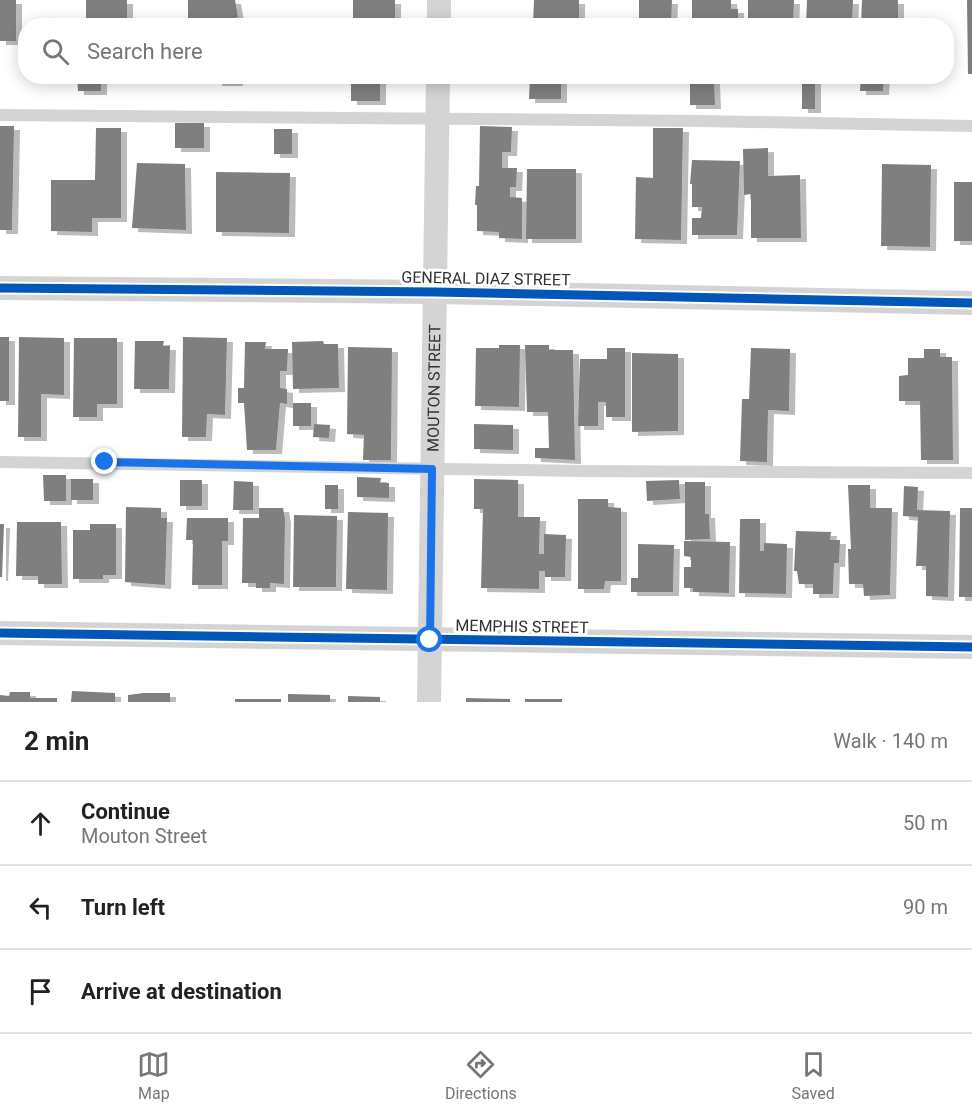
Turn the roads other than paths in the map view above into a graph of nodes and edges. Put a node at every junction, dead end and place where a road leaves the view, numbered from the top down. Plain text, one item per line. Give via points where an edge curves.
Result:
1 (439, 0) edge
2 (439, 18) edge
3 (438, 84) edge
4 (0, 115) edge
5 (437, 118) junction
6 (972, 126) edge
7 (0, 288) edge
8 (435, 291) junction
9 (972, 303) edge
10 (0, 462) edge
11 (432, 469) junction
12 (972, 473) edge
13 (0, 633) edge
14 (430, 640) junction
15 (972, 647) edge
16 (429, 702) edge

1 - 2 street
3 - 5 street, MOUTON STREET
4 - 5 lane
5 - 6 lane
5 - 8 street, MOUTON STREET
7 - 8 street, GENERAL DIAZ STREET
8 - 9 street, GENERAL DIAZ STREET
8 - 11 street, MOUTON STREET
10 - 11 lane
11 - 12 lane
11 - 14 street, MOUTON STREET
13 - 14 street, MEMPHIS STREET
14 - 15 street, MEMPHIS STREET
14 - 16 street, MOUTON STREET

